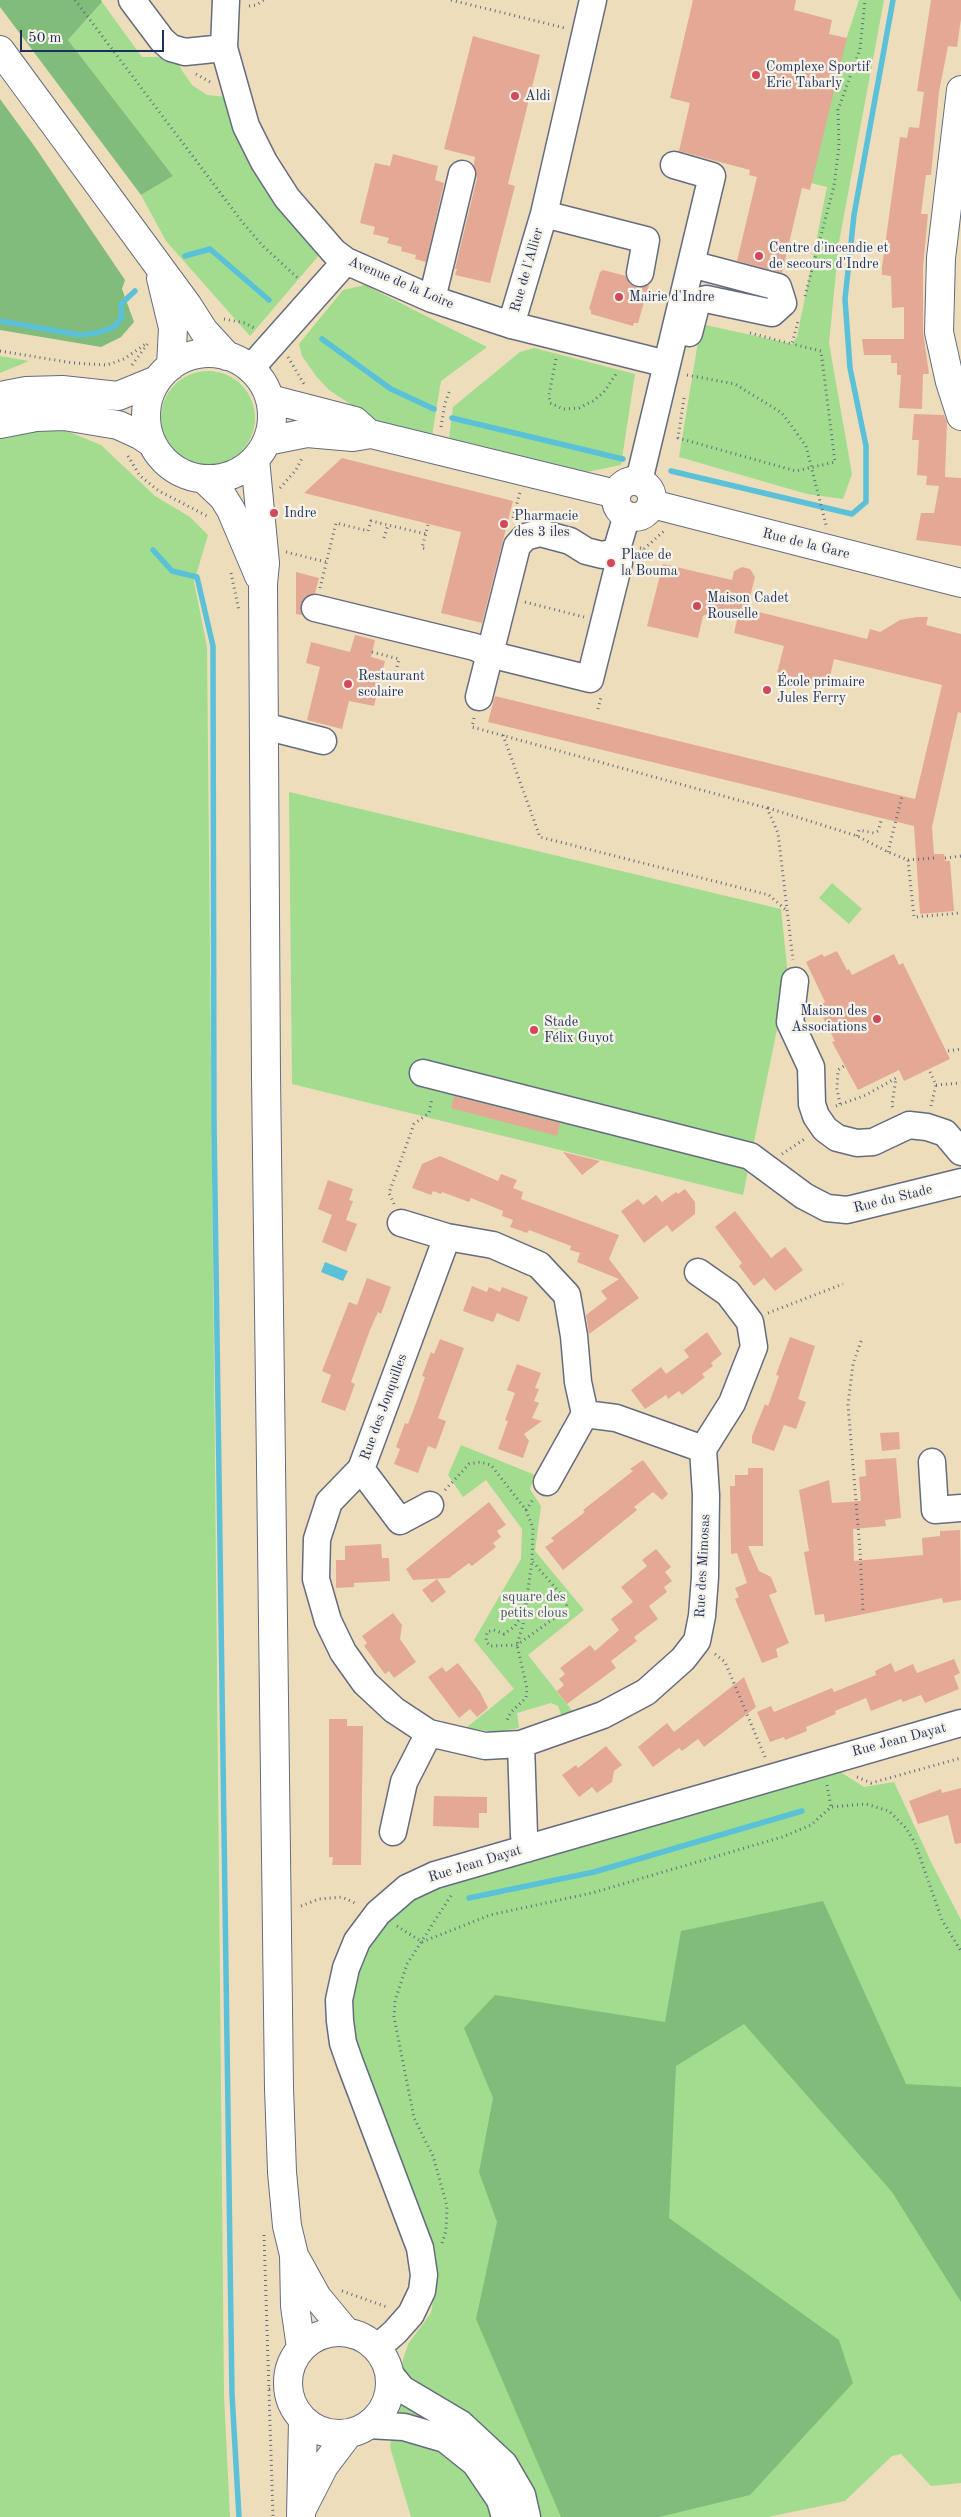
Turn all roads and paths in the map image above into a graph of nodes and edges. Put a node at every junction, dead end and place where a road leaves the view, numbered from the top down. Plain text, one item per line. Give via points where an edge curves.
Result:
1 (75, 0) edge
2 (132, 0) edge
3 (226, 0) edge
4 (452, 0) edge
5 (593, 0) edge
6 (865, 0) edge
7 (586, 33) junction
8 (224, 48) junction
9 (0, 50) edge
10 (178, 50) junction
11 (235, 84) junction
12 (961, 90) edge
13 (674, 165) dead end
14 (462, 174) dead end
15 (544, 214) junction
16 (346, 261) junction
17 (156, 265) junction
18 (690, 270) junction
19 (640, 273) dead end
20 (316, 293) junction
21 (804, 298) dead end
22 (432, 299) junction
23 (697, 302) junction
24 (799, 316) dead end
25 (511, 325) junction
26 (747, 333) dead end
27 (561, 337) junction
28 (149, 341) dead end
29 (792, 344) junction
30 (0, 350) edge
31 (626, 354) junction
32 (239, 362) junction
33 (681, 368) junction
34 (164, 373) junction
35 (686, 384) dead end
36 (684, 393) dead end
37 (0, 396) edge
38 (270, 399) junction
39 (961, 416) edge
40 (0, 424) edge
41 (370, 434) junction
42 (152, 443) junction
43 (261, 450) junction
44 (812, 468) junction
45 (204, 480) junction
46 (634, 499) junction
47 (388, 525) junction
48 (428, 525) dead end
49 (667, 528) dead end
50 (827, 531) dead end
51 (426, 534) junction
52 (384, 538) dead end
53 (428, 549) dead end
54 (644, 549) dead end
55 (278, 550) dead end
56 (616, 552) junction
57 (326, 562) junction
58 (961, 583) edge
59 (263, 584) junction
60 (504, 597) junction
61 (315, 608) joint
62 (604, 622) junction
63 (372, 652) dead end
64 (489, 654) junction
65 (395, 675) dead end
66 (479, 697) joint
67 (264, 726) junction
68 (503, 736) junction
69 (323, 741) dead end
70 (902, 796) dead end
71 (767, 808) junction
72 (882, 818) dead end
73 (857, 836) junction
74 (888, 852) junction
75 (961, 856) edge
76 (934, 858) dead end
77 (945, 858) dead end
78 (908, 860) junction
79 (787, 911) junction
80 (961, 913) edge
81 (795, 981) joint
82 (961, 1049) edge
83 (948, 1051) dead end
84 (844, 1066) dead end
85 (930, 1072) dead end
86 (430, 1075) joint
87 (961, 1084) edge
88 (936, 1085) junction
89 (840, 1104) junction
90 (819, 1120) junction
91 (927, 1127) junction
92 (900, 1129) junction
93 (961, 1152) edge
94 (760, 1163) junction
95 (961, 1182) edge
96 (401, 1223) joint
97 (447, 1237) junction
98 (698, 1272) dead end
99 (843, 1284) dead end
100 (750, 1322) junction
101 (862, 1341) dead end
102 (586, 1414) junction
103 (703, 1449) junction
104 (932, 1462) dead end
105 (361, 1469) junction
106 (547, 1482) dead end
107 (430, 1505) joint
108 (961, 1508) edge
109 (532, 1561) junction
110 (525, 1609) junction
111 (863, 1611) dead end
112 (697, 1641) junction
113 (517, 1645) junction
114 (961, 1723) edge
115 (429, 1733) junction
116 (514, 1744) junction
117 (837, 1757) junction
118 (961, 1758) edge
119 (773, 1776) junction
120 (393, 1832) dead end
121 (526, 1849) junction
122 (961, 1952) edge
123 (294, 2255) junction
124 (423, 2261) junction
125 (267, 2312) dead end
126 (346, 2332) junction
127 (301, 2348) junction
128 (377, 2348) junction
129 (389, 2374) junction
130 (278, 2386) junction
131 (303, 2420) junction
132 (358, 2429) junction
133 (301, 2514) edge
134 (273, 2517) edge
135 (505, 2517) edge
136 (527, 2517) edge

1 - 20 path via 243,223 283,266
2 - 10 street via 162,40
3 - 8 street, Avenue de la Loire
4 - 7 path
5 - 7 street, Rue de l'Allier
6 - 21 path via 860,49 838,110 839,146 834,186
7 - 15 street, Rue de l'Allier
8 - 10 street
8 - 11 street, Avenue de la Loire
9 - 17 main road
10 - 11 path via 195,74 207,82
11 - 16 street, Avenue de la Loire via 246,126 286,198
12 - 39 main road via 941,258 939,332
13 - 18 street via 712,176
14 - 22 street
15 - 19 street via 646,240
15 - 25 street, Rue de l'Allier
16 - 20 street
16 - 22 street, Avenue de la Loire
17 - 32 main road via 204,332
17 - 34 main road via 166,292 173,328
18 - 23 street via 698,290
18 - 23 street via 778,287 782,303 772,312 706,299
18 - 33 street
20 - 32 street
22 - 25 street, Avenue de la Loire
23 - 33 street
24 - 29 path
25 - 27 street, Rue de l'Allier
26 - 29 path
27 - 31 street, Rue de l'Allier
27 - 31 path via 549,395 550,403 563,409 579,408 593,402 604,392
28 - 30 path via 124,359 107,365 73,363
29 - 44 path via 821,351 835,462
31 - 33 street, Rue de l'Allier
32 - 34 main road via 201,354 188,357
32 - 38 main road via 259,378
33 - 35 path
33 - 44 path via 735,384 782,413 806,446
33 - 46 street
34 - 37 main road via 118,396 62,390
34 - 42 main road via 149,398 146,418
36 - 44 path via 678,438 796,470
38 - 41 main road, Rue de la Gare via 356,421
38 - 43 main road via 272,415
40 - 42 main road via 64,416 118,425
41 - 43 main road, Rue de la Gare via 353,437 307,433
41 - 46 main road, Rue de la Gare
42 - 45 main road via 167,464 178,472
43 - 45 main road via 241,471
43 - 59 main road via 258,500 263,537
44 - 50 path
45 - 59 main road via 232,510
46 - 56 street
46 - 58 main road, Rue de la Gare
47 - 51 path
47 - 52 path
47 - 57 path via 371,521 368,531 336,522
48 - 51 path
49 - 54 path
51 - 53 path via 422,548
55 - 57 path
56 - 60 street via 602,555 586,551 570,541 540,534 525,537 517,546
56 - 62 street via 619,563
57 - 61 path
59 - 67 main road
60 - 62 path
60 - 64 street
61 - 64 street via 476,647
62 - 64 street via 590,679
63 - 65 path via 399,659
64 - 66 street
66 - 68 path via 472,727
67 - 69 street
67 - 123 main road via 279,2088 287,2226
68 - 71 path
68 - 79 path via 540,837 769,895
70 - 74 path
71 - 73 path
71 - 79 path via 778,834
72 - 73 path via 878,831 859,830
73 - 74 path
74 - 78 path
75 - 77 path
76 - 78 path
78 - 80 path via 914,916
79 - 81 path
81 - 90 street via 790,1022 811,1067 812,1104
82 - 83 path
84 - 89 path via 838,1070
85 - 88 path
86 - 94 street
86 - 96 path via 429,1113 414,1124 389,1193
87 - 88 path
88 - 91 path
89 - 90 path
89 - 92 path via 860,1098 896,1078 892,1106
90 - 92 street via 837,1138 857,1143 873,1142
90 - 94 path via 803,1141
91 - 92 street via 909,1125
91 - 93 street via 945,1133
94 - 95 street, Rue du Stade via 814,1203 837,1210
96 - 97 street
97 - 102 street via 493,1245 540,1265 567,1295 578,1382
97 - 105 street, Rue des Jonquilles
98 - 100 street via 728,1294
99 - 100 path
100 - 103 street via 754,1347 732,1403
101 - 111 path via 852,1372 848,1405
102 - 103 street via 616,1418
102 - 106 street
103 - 112 street, Rue des Mimosas via 705,1576
104 - 108 street via 935,1510
105 - 107 street via 400,1521
105 - 115 street, Rue des Jonquilles via 329,1502 317,1539 316,1579 328,1621 343,1652 365,1683 394,1710
107 - 109 path via 469,1464 491,1464 526,1510 532,1528
109 - 110 path
109 - 113 path via 567,1606
110 - 113 path
110 - 113 path via 515,1626 504,1634 494,1630 487,1632 486,1640 490,1646
112 - 116 street, Rue des Mimosas via 683,1659 646,1692 603,1715
112 - 119 path via 725,1662
113 - 116 path via 527,1688 526,1698 511,1712 505,1724
114 - 117 street, Rue Jean Dayat
115 - 116 street, Rue des Jonquilles via 486,1746
115 - 120 street via 404,1782
116 - 121 street
117 - 118 path, Rue Jean Dayat via 853,1775 870,1783
117 - 119 street, Rue Jean Dayat
119 - 121 street, Rue Jean Dayat
121 - 124 street, Rue Jean Dayat via 435,1875 407,1888 371,1920 357,1941 346,1968 340,2000 343,2043
122 - 124 path via 942,1920 906,1828 889,1811 866,1804 830,1807 811,1825 782,1838 584,1895 490,1915 422,1942 400,1983 394,2017 414,2118 433,2156 447,2206 446,2231 441,2246
123 - 126 main road via 317,2297
123 - 127 main road via 295,2306
124 - 128 street, Rue Jean Dayat via 422,2291 417,2303 396,2332
125 - 130 path
126 - 127 main road via 319,2335
126 - 128 main road via 362,2337
127 - 130 main road
128 - 129 main road
129 - 132 main road via 387,2399 378,2416
129 - 136 street via 402,2389 461,2424 504,2464 522,2495
130 - 131 main road
130 - 134 path
131 - 132 main road via 321,2431 335,2434
131 - 133 main road
132 - 133 main road via 324,2466
132 - 135 street via 404,2427 445,2439 475,2463 500,2500

